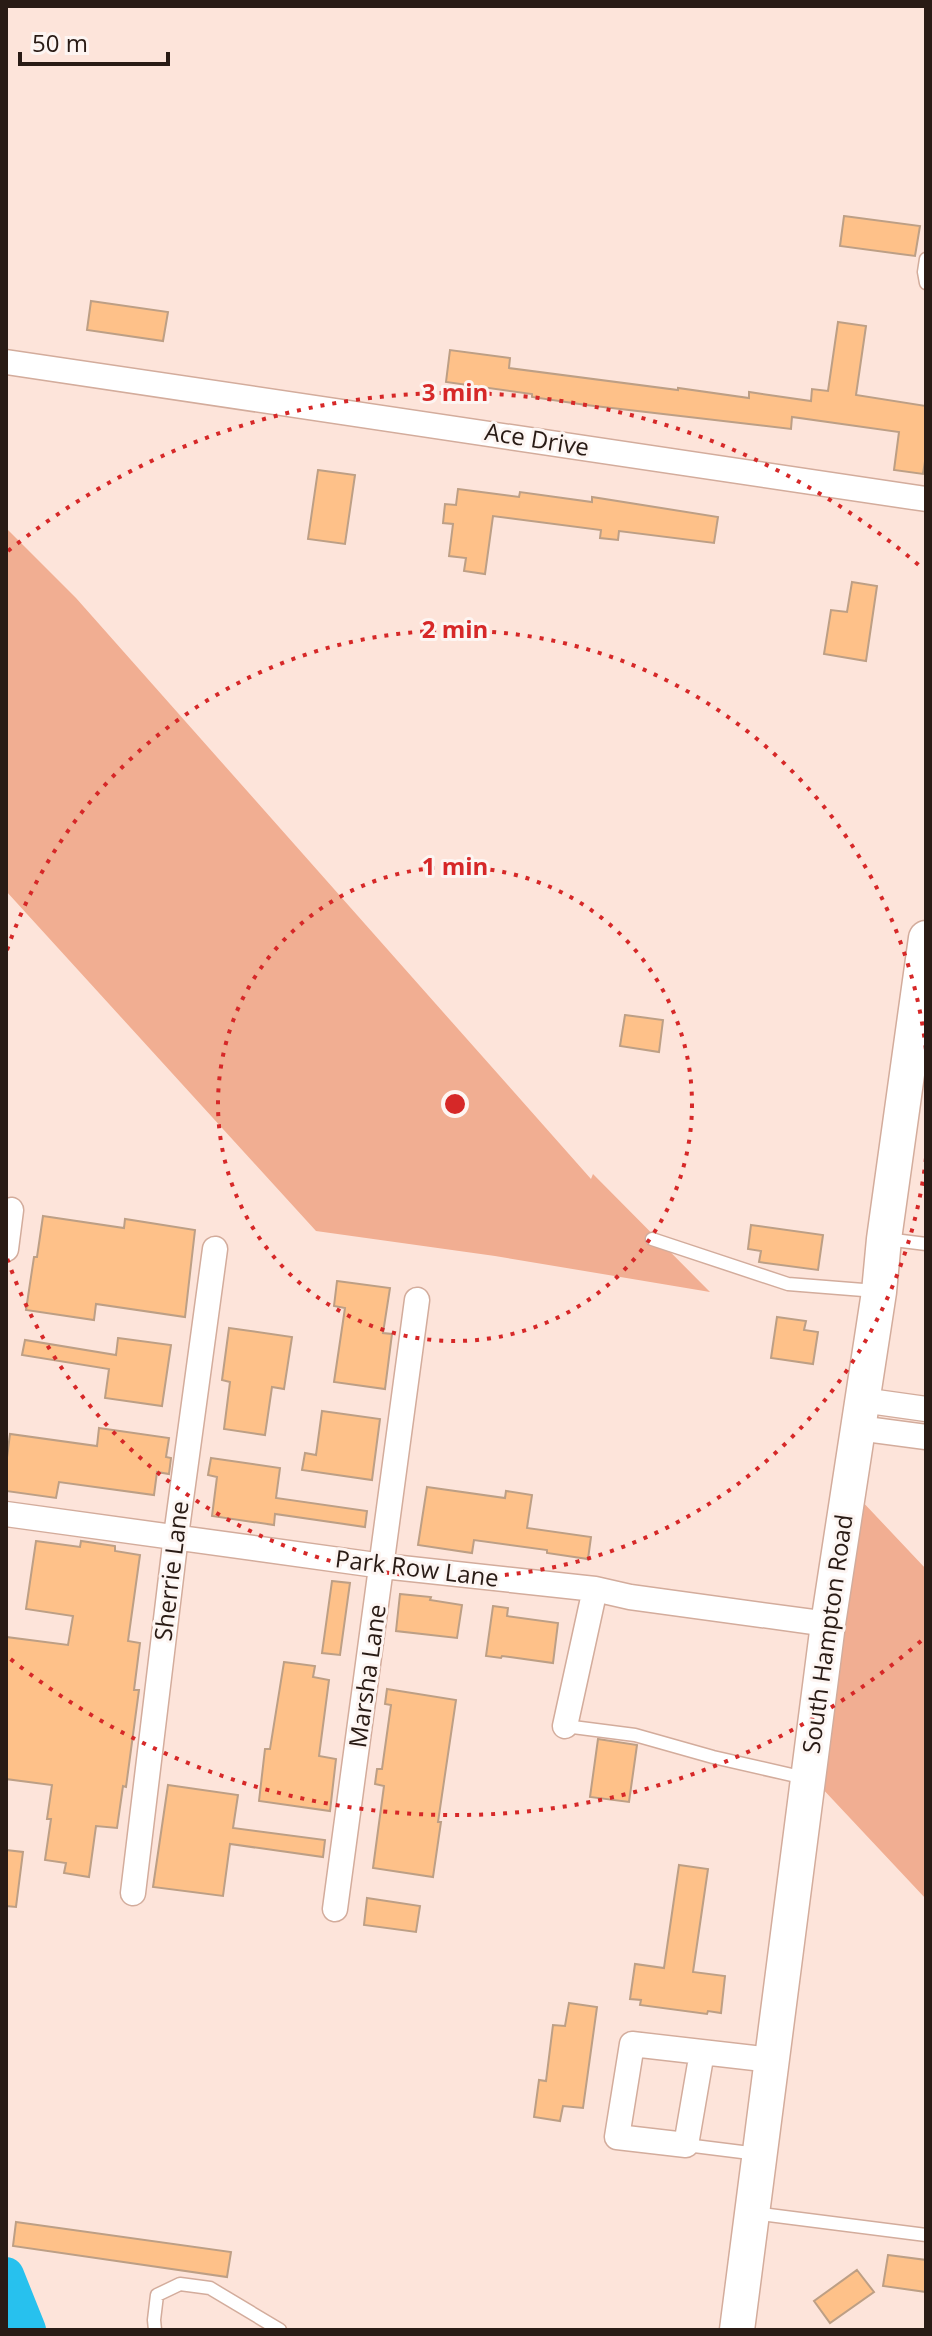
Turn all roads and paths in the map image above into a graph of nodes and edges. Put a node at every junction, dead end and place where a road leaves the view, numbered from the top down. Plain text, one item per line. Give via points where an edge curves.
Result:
1 (926, 259) edge
2 (926, 283) edge
3 (6, 362) edge
4 (926, 499) edge
5 (926, 938) edge
6 (11, 1210) dead end
7 (652, 1239) dead end
8 (884, 1239) junction
9 (926, 1244) edge
10 (6, 1249) edge
11 (215, 1249) dead end
12 (879, 1292) junction
13 (417, 1300) dead end
14 (926, 1409) edge
15 (860, 1414) junction
16 (926, 1437) edge
17 (6, 1514) edge
18 (176, 1536) junction
19 (383, 1566) junction
20 (595, 1589) junction
21 (828, 1624) junction
22 (565, 1726) joint
23 (808, 1779) junction
24 (133, 1893) dead end
25 (335, 1909) dead end
26 (702, 2052) junction
27 (771, 2060) junction
28 (686, 2145) junction
29 (760, 2154) junction
30 (753, 2213) junction
31 (926, 2235) edge
32 (155, 2330) edge
33 (280, 2330) edge
34 (737, 2330) edge

1 - 2 lane
3 - 4 street, Ace Drive
5 - 8 main road, South Hampton Road
6 - 10 street
7 - 12 lane via 788,1284
8 - 9 lane
8 - 12 main road, South Hampton Road
11 - 18 street, Sherrie Lane
12 - 15 main road, South Hampton Road
13 - 19 street, Marsha Lane
14 - 15 street
15 - 16 street
15 - 21 main road, South Hampton Road
17 - 18 street, Park Row Lane
18 - 19 street, Park Row Lane
18 - 24 street, Sherrie Lane
19 - 20 street, Park Row Lane
19 - 25 street, Marsha Lane
20 - 21 street, Park Row Lane
20 - 22 street
21 - 23 main road, South Hampton Road
22 - 23 lane via 635,1735
23 - 27 main road, South Hampton Road
26 - 27 street
26 - 28 street
26 - 28 street via 632,2044 617,2137
27 - 29 main road, South Hampton Road
28 - 29 lane
29 - 30 main road, South Hampton Road
30 - 31 lane
30 - 34 main road, South Hampton Road
32 - 33 lane via 157,2295 180,2284 210,2288

